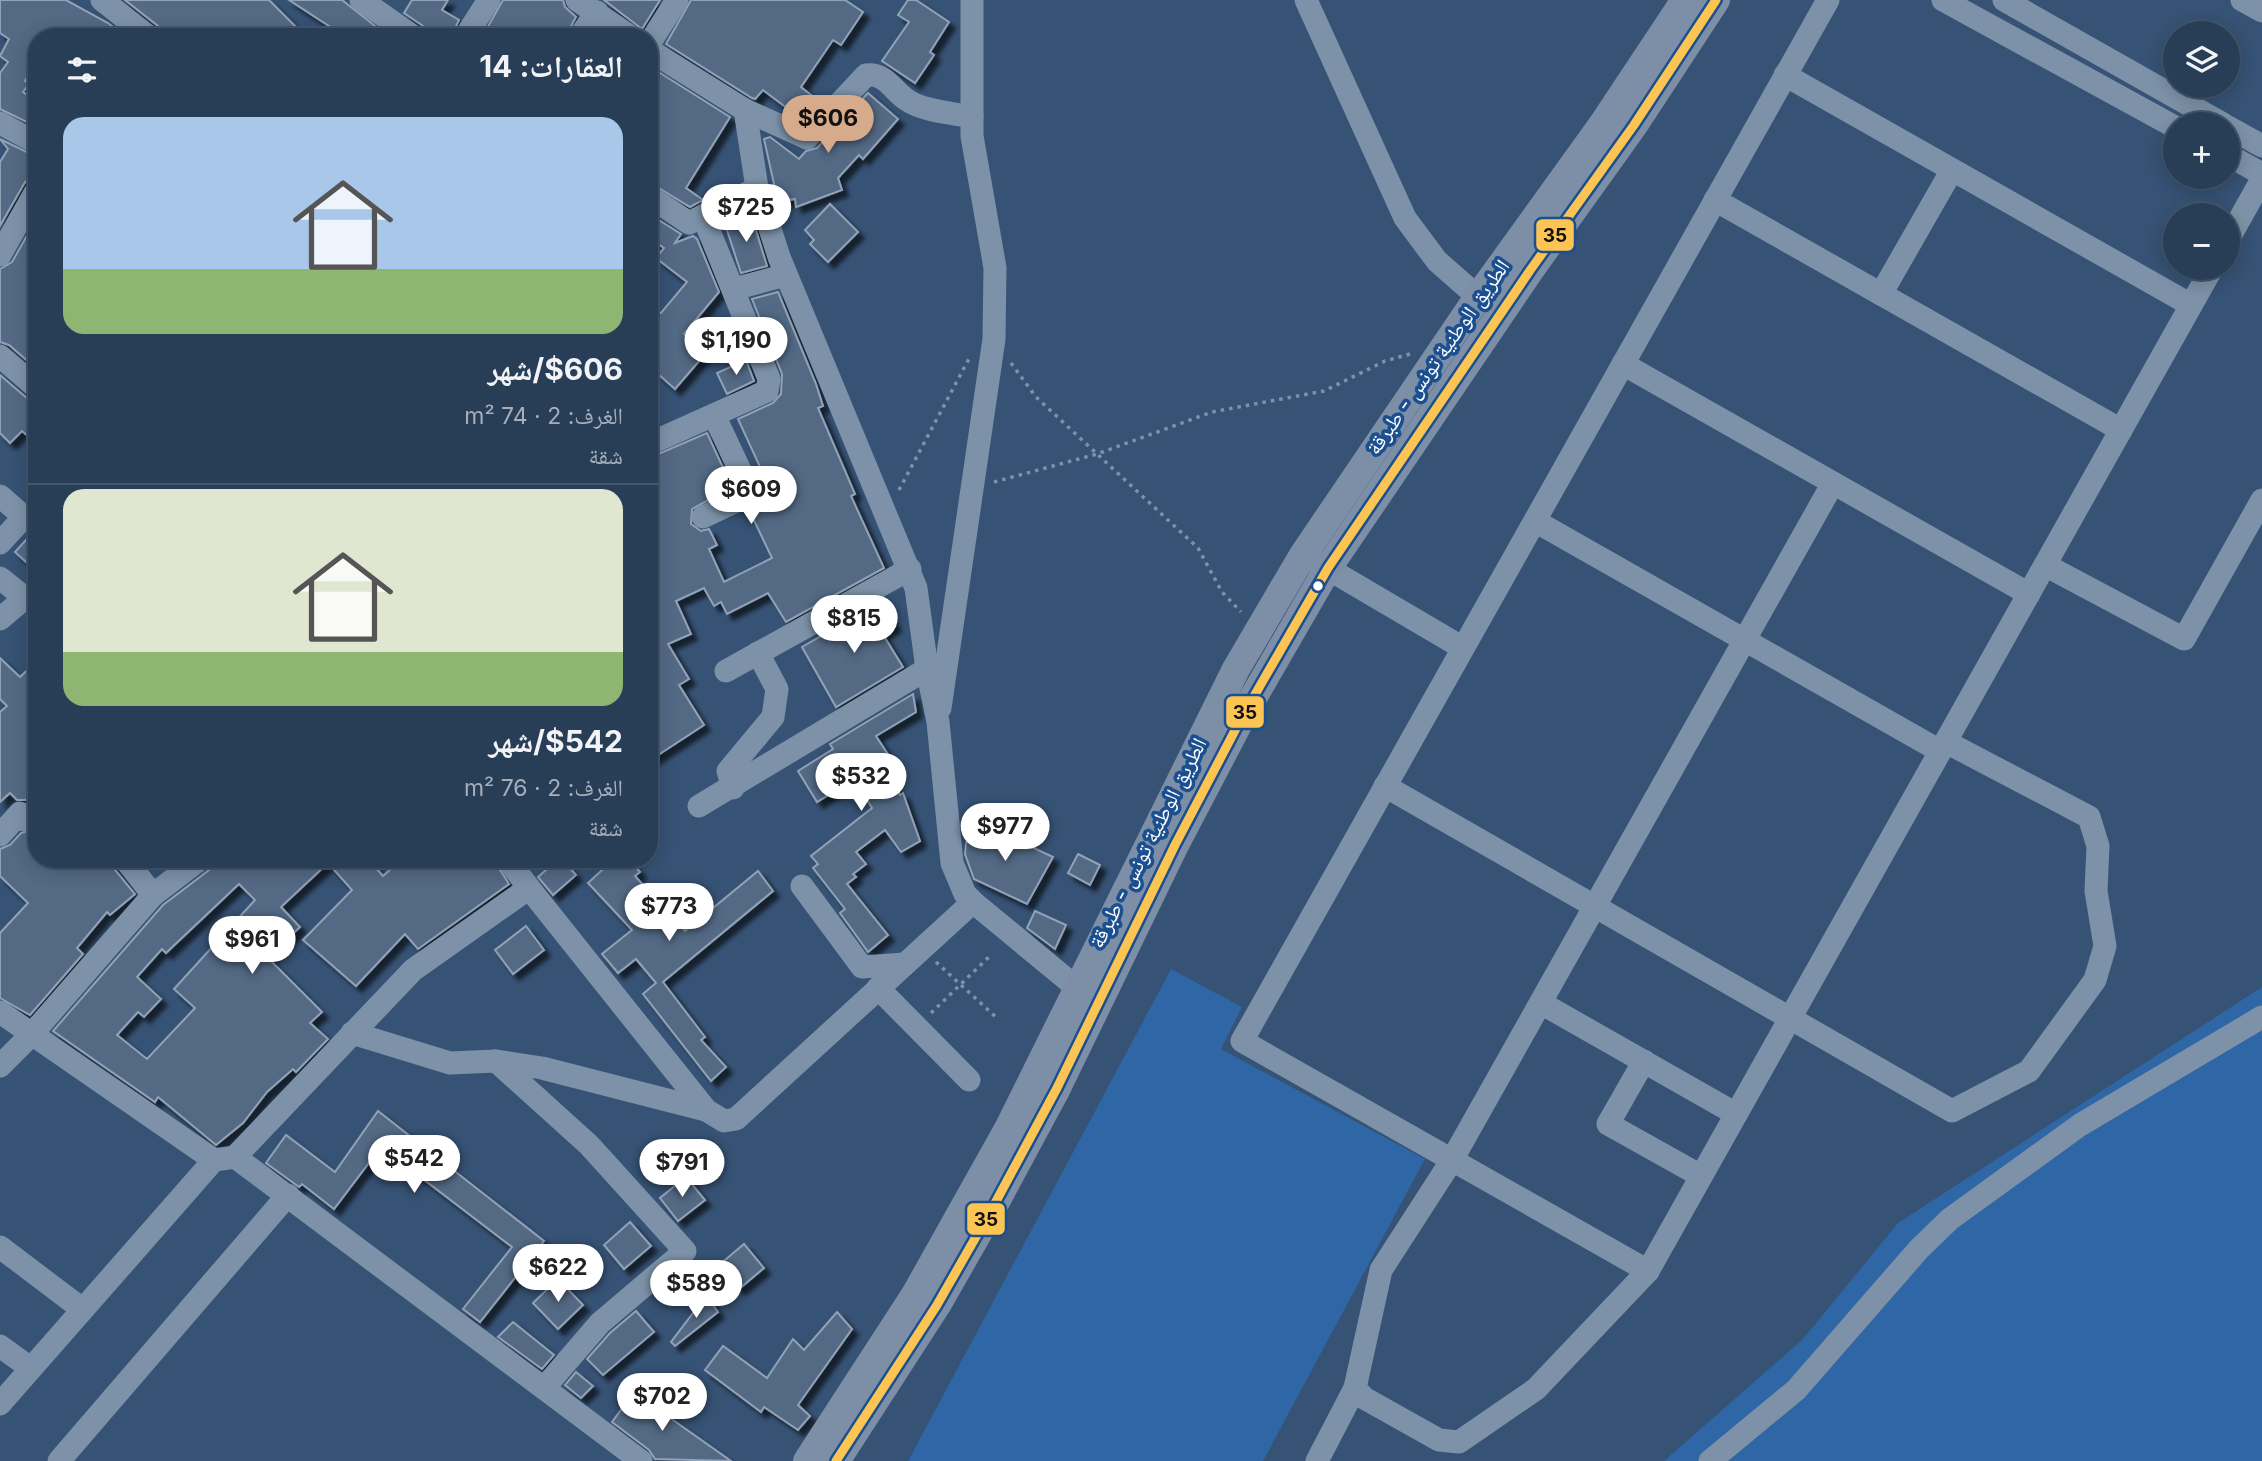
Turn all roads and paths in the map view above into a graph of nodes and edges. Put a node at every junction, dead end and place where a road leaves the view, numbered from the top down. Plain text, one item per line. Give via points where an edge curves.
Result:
1 (102, 0) edge
2 (361, 0) edge
3 (489, 0) edge
4 (577, 0) edge
5 (677, 0) edge
6 (972, 0) edge
7 (1306, 0) edge
8 (1685, 0) edge
9 (1716, 0) edge
10 (1828, 0) edge
11 (1943, 0) edge
12 (2004, 0) edge
13 (2242, 0) edge
14 (2262, 11) edge
15 (597, 12) junction
16 (138, 28) edge
17 (401, 28) edge
18 (471, 28) edge
19 (585, 28) edge
20 (619, 28) edge
21 (658, 30) edge
22 (658, 56) edge
23 (1785, 75) junction
24 (745, 110) junction
25 (2202, 112) edge
26 (972, 117) junction
27 (2163, 120) edge
28 (0, 123) edge
29 (2240, 134) edge
30 (28, 138) edge
31 (2262, 146) edge
32 (2240, 163) edge
33 (1952, 170) junction
34 (2262, 177) edge
35 (757, 187) junction
36 (1715, 200) junction
37 (658, 202) edge
38 (28, 205) edge
39 (703, 216) junction
40 (2240, 218) edge
41 (0, 255) edge
42 (786, 275) junction
43 (2205, 280) edge
44 (734, 289) junction
45 (1881, 295) junction
46 (1478, 297) junction
47 (2191, 305) junction
48 (994, 339) junction
49 (1439, 354) junction
50 (0, 356) edge
51 (1622, 364) junction
52 (28, 380) edge
53 (714, 415) junction
54 (2121, 430) junction
55 (658, 440) edge
56 (1097, 453) junction
57 (1833, 483) junction
58 (972, 489) junction
59 (0, 496) edge
60 (2262, 500) edge
61 (885, 516) junction
62 (703, 517) dead end
63 (1535, 521) junction
64 (0, 543) edge
65 (1303, 555) junction
66 (2045, 565) junction
67 (1328, 568) junction
68 (909, 569) junction
69 (0, 578) edge
70 (2029, 594) junction
71 (0, 620) edge
72 (1259, 631) junction
73 (1745, 639) junction
74 (1463, 648) junction
75 (758, 653) junction
76 (927, 669) junction
77 (726, 671) dead end
78 (938, 722) junction
79 (1943, 746) junction
80 (1385, 786) junction
81 (733, 788) junction
82 (699, 806) dead end
83 (28, 817) edge
84 (0, 835) edge
85 (132, 868) edge
86 (188, 868) edge
87 (515, 868) edge
88 (802, 886) dead end
89 (529, 888) junction
90 (153, 895) junction
91 (973, 902) junction
92 (1595, 906) junction
93 (992, 954) dead end
94 (913, 956) junction
95 (962, 985) junction
96 (878, 988) junction
97 (1076, 988) junction
98 (1541, 1003) junction
99 (0, 1012) edge
100 (1790, 1017) junction
101 (2262, 1017) edge
102 (923, 1019) dead end
103 (998, 1019) dead end
104 (352, 1033) junction
105 (31, 1035) junction
106 (496, 1061) junction
107 (1644, 1061) junction
108 (0, 1066) edge
109 (969, 1080) dead end
110 (706, 1111) junction
111 (1736, 1114) junction
112 (224, 1158) junction
113 (1452, 1160) junction
114 (1701, 1177) junction
115 (288, 1195) junction
116 (0, 1247) edge
117 (1648, 1271) junction
118 (82, 1309) junction
119 (0, 1346) edge
120 (29, 1367) junction
121 (544, 1388) junction
122 (1355, 1388) junction
123 (0, 1404) edge
124 (1454, 1452) edge
125 (59, 1461) edge
126 (641, 1461) edge
127 (807, 1461) edge
128 (836, 1461) edge
129 (1317, 1461) edge
130 (1710, 1461) edge

1 - 16 street
2 - 17 street
3 - 18 street
4 - 15 street
5 - 21 street
6 - 26 street
7 - 46 street via 1405,218 1437,261
8 - 46 main road, الطريق الوطنية تونس - طبرقة
9 - 67 main road, الطريق الوطنية تونس - طبرقة
10 - 23 street
11 - 27 street
12 - 25 street
13 - 14 street
15 - 19 street
15 - 20 street
22 - 24 street
23 - 33 street
23 - 36 street
24 - 26 street via 807,138 866,75 872,75 881,76 908,102
24 - 35 street
26 - 48 street via 995,268
28 - 30 street
29 - 31 street
32 - 34 street
33 - 45 street
33 - 47 street
34 - 40 street
35 - 39 street
35 - 42 street
36 - 45 street
36 - 51 street
37 - 39 street via 689,223
38 - 41 street
39 - 44 street
42 - 44 street
42 - 61 street
43 - 47 street
44 - 53 street via 769,386
45 - 54 street
46 - 49 main road, الطريق الوطنية تونس - طبرقة
47 - 54 street
48 - 56 path via 1036,397
48 - 58 street
48 - 61 path via 969,356
49 - 56 path via 1419,352 1385,361 1324,391 1212,412
49 - 65 main road, الطريق الوطنية تونس - طبرقة
50 - 52 street
51 - 57 street
51 - 63 street
53 - 55 street
53 - 62 street via 751,494
54 - 66 street
56 - 58 path
56 - 72 path via 1199,548 1222,592
57 - 70 street
57 - 73 street
58 - 78 street
59 - 64 street via 24,517
60 - 66 street via 2184,639
61 - 68 street
63 - 73 street
63 - 74 street
65 - 67 street
65 - 72 main road, الطريق الوطنية تونس - طبرقة
66 - 70 street
67 - 74 street
67 - 128 main road, الطريق الوطنية تونس - طبرقة via 1242,717 993,1207 937,1305
68 - 75 street
68 - 76 street via 916,588
69 - 71 street via 25,598
70 - 79 street
72 - 97 main road, الطريق الوطنية تونس - طبرقة
73 - 79 street
73 - 92 street
74 - 80 street
75 - 77 street
75 - 81 street via 777,689 774,717 727,771
76 - 78 street
76 - 81 street
78 - 91 street via 952,863
79 - 100 street
79 - 100 street via 2089,817 2098,846 2096,891 2105,946 2095,980 2029,1071 1952,1111
80 - 92 street
80 - 113 street via 1242,1041
81 - 82 street
83 - 84 street via 24,820 20,813
85 - 90 street
86 - 90 street
87 - 89 street
88 - 94 street via 862,967
89 - 104 street via 412,970
89 - 110 street
90 - 105 street
91 - 94 street
91 - 97 street
92 - 98 street
92 - 100 street
93 - 95 path
94 - 95 path
94 - 96 street
95 - 102 path
95 - 103 path
96 - 109 street
96 - 110 street via 736,1119 724,1121
97 - 127 main road, الطريق الوطنية تونس - طبرقة via 1009,1127 916,1293
98 - 107 street
98 - 113 street
99 - 105 street
100 - 111 street
101 - 130 street via 2080,1125 1950,1219 1796,1390
104 - 106 street via 450,1063
104 - 112 street
105 - 108 street
105 - 112 street
106 - 110 street via 542,1068
106 - 121 street via 589,1145 684,1251 600,1323
107 - 111 street
107 - 114 street via 1608,1124
111 - 114 street
112 - 115 street
112 - 118 street
113 - 117 street
113 - 122 street via 1381,1270
114 - 117 street
115 - 121 street
115 - 125 street
116 - 118 street
117 - 124 street via 1536,1389
118 - 120 street
119 - 120 street
120 - 123 street
121 - 126 street
122 - 124 street via 1364,1398
122 - 129 street

